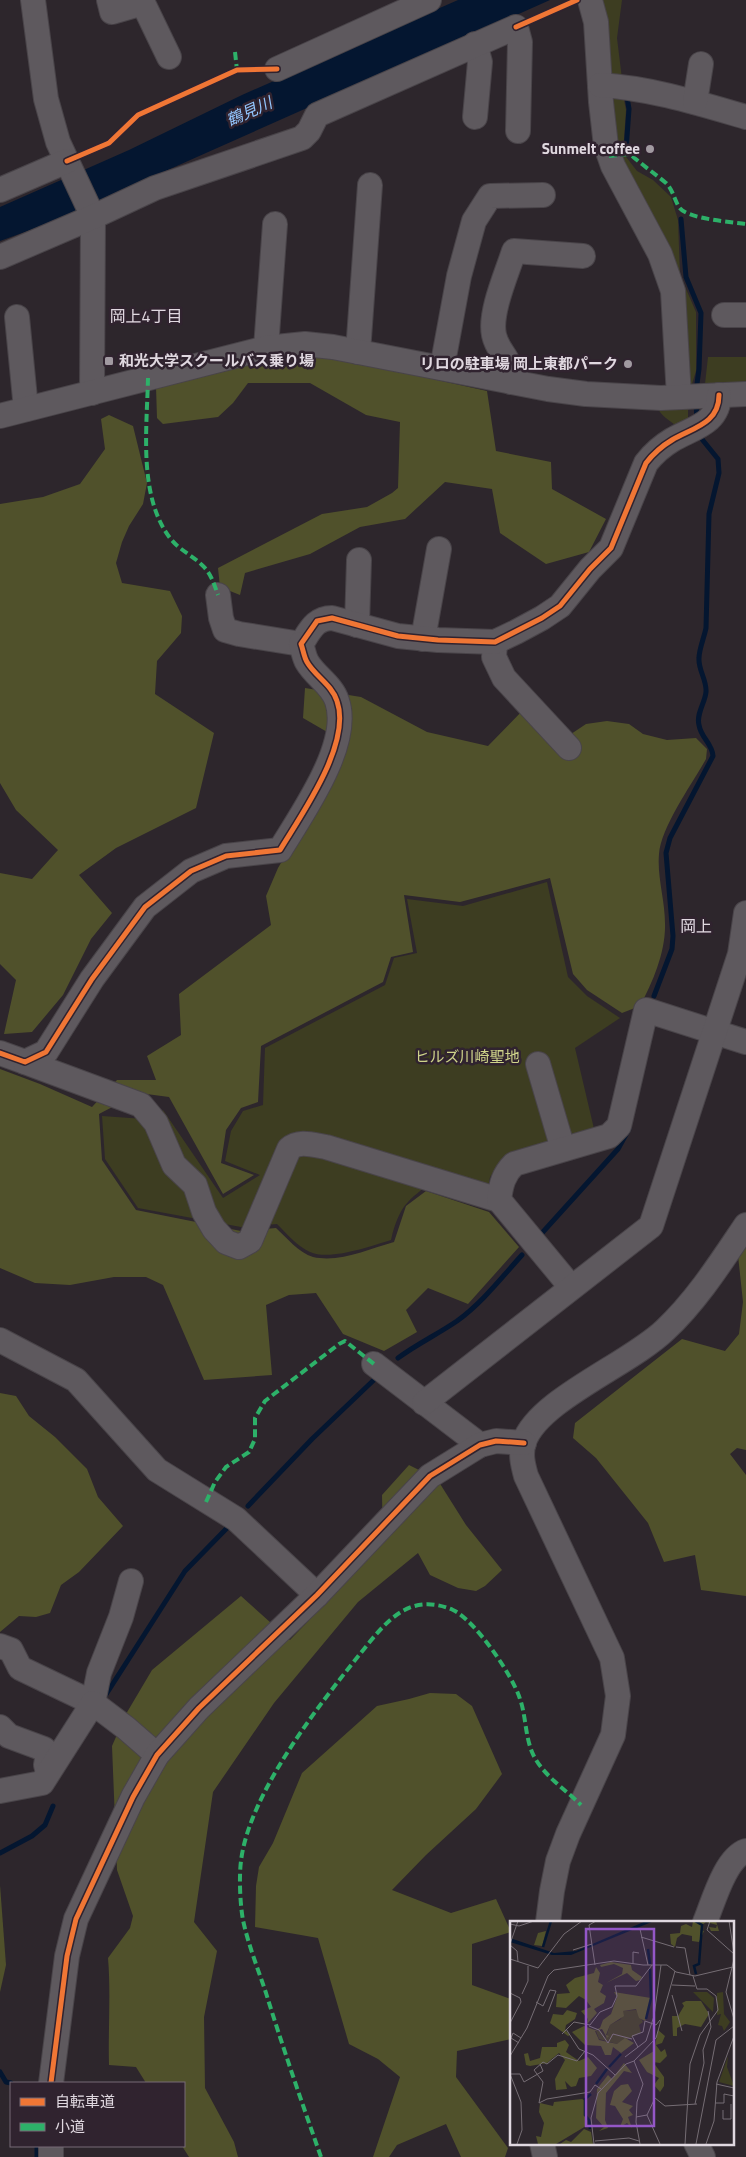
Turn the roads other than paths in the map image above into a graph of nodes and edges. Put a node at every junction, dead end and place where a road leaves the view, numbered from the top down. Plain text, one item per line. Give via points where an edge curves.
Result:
1 (33, 0) edge
2 (109, 0) edge
3 (429, 0) edge
4 (590, 0) edge
5 (475, 44) junction
6 (169, 57) dead end
7 (701, 64) dead end
8 (277, 69) dead end
9 (600, 85) junction
10 (695, 102) junction
11 (475, 117) dead end
12 (746, 118) edge
13 (518, 131) dead end
14 (68, 164) junction
15 (370, 185) dead end
16 (0, 190) edge
17 (543, 194) dead end
18 (93, 215) junction
19 (275, 224) dead end
20 (583, 256) dead end
21 (0, 257) edge
22 (17, 317) dead end
23 (266, 348) junction
24 (358, 352) junction
25 (442, 368) junction
26 (511, 382) junction
27 (92, 393) junction
28 (746, 394) edge
29 (698, 396) junction
30 (26, 410) junction
31 (0, 416) edge
32 (439, 549) dead end
33 (359, 560) dead end
34 (218, 595) dead end
35 (357, 625) junction
36 (423, 639) junction
37 (495, 642) junction
38 (301, 644) junction
39 (569, 748) dead end
40 (746, 913) edge
41 (715, 1031) junction
42 (746, 1042) edge
43 (0, 1053) edge
44 (25, 1062) junction
45 (538, 1064) dead end
46 (563, 1149) junction
47 (499, 1200) junction
48 (746, 1225) edge
49 (571, 1287) junction
50 (0, 1340) edge
51 (374, 1364) dead end
52 (424, 1403) junction
53 (524, 1443) junction
54 (480, 1445) junction
55 (131, 1581) dead end
56 (317, 1595) junction
57 (0, 1646) edge
58 (93, 1704) junction
59 (1, 1730) edge
60 (157, 1755) junction
61 (48, 1772) junction
62 (0, 1791) edge
63 (746, 1851) edge
64 (548, 1921) edge
65 (706, 1921) edge
66 (51, 2082) edge
67 (542, 2144) edge
68 (696, 2144) edge
69 (545, 2157) edge
70 (703, 2157) edge

1 - 14 street via 45,97
2 - 6 street via 112,12 143,3
3 - 8 street
4 - 9 street via 596,22
5 - 11 street via 480,62
5 - 13 street via 516,27 520,42
5 - 18 street via 317,115 302,138 155,188
7 - 10 street
9 - 10 street
9 - 29 street via 608,154 660,254 673,291
10 - 12 street
14 - 16 street
14 - 18 street
15 - 24 street
17 - 25 street via 490,196 474,221 459,276
18 - 21 street
18 - 27 street
19 - 23 street
20 - 26 street via 514,251 494,318 494,336 512,370
22 - 30 street
23 - 24 street via 305,344
23 - 27 street
24 - 25 street
25 - 26 street
26 - 29 street via 624,398
27 - 30 street
28 - 29 street
29 - 37 street via 717,410 707,423 672,440 646,463 611,548 560,606
30 - 31 street
32 - 36 street
33 - 35 street
34 - 38 street via 225,630
35 - 36 street
35 - 38 street via 325,618 317,620
36 - 37 street
37 - 39 street via 494,657 504,678
38 - 44 street via 307,662 338,702 338,727 326,772 280,850 250,852 217,860 191,871 145,907 92,979 46,1052
40 - 41 street via 740,954
41 - 42 street
41 - 46 street via 646,1010 619,1126 609,1136
41 - 49 street via 651,1226
43 - 44 street
44 - 47 street via 141,1105 156,1123 174,1165 195,1185 214,1229 226,1242 239,1247 250,1241 294,1144 326,1147
45 - 46 street
46 - 47 street via 514,1164 501,1184
47 - 49 street
48 - 53 street via 697,1295 664,1331 644,1349 557,1402 543,1414
49 - 52 street
50 - 56 street via 76,1380 157,1470 236,1519
51 - 52 street
52 - 54 street
53 - 54 street via 496,1441
53 - 64 street via 522,1459 526,1476 612,1658 618,1696 613,1735 558,1861
54 - 56 street via 430,1476
55 - 58 street via 99,1673
56 - 60 street via 199,1708
57 - 58 street via 11,1650 20,1668
58 - 60 street
58 - 61 street
59 - 61 street via 44,1749 48,1753
60 - 66 street via 133,1797 76,1920 67,1956
61 - 62 street via 42,1783
63 - 65 street via 740,1853 726,1871
67 - 69 street
68 - 70 street

